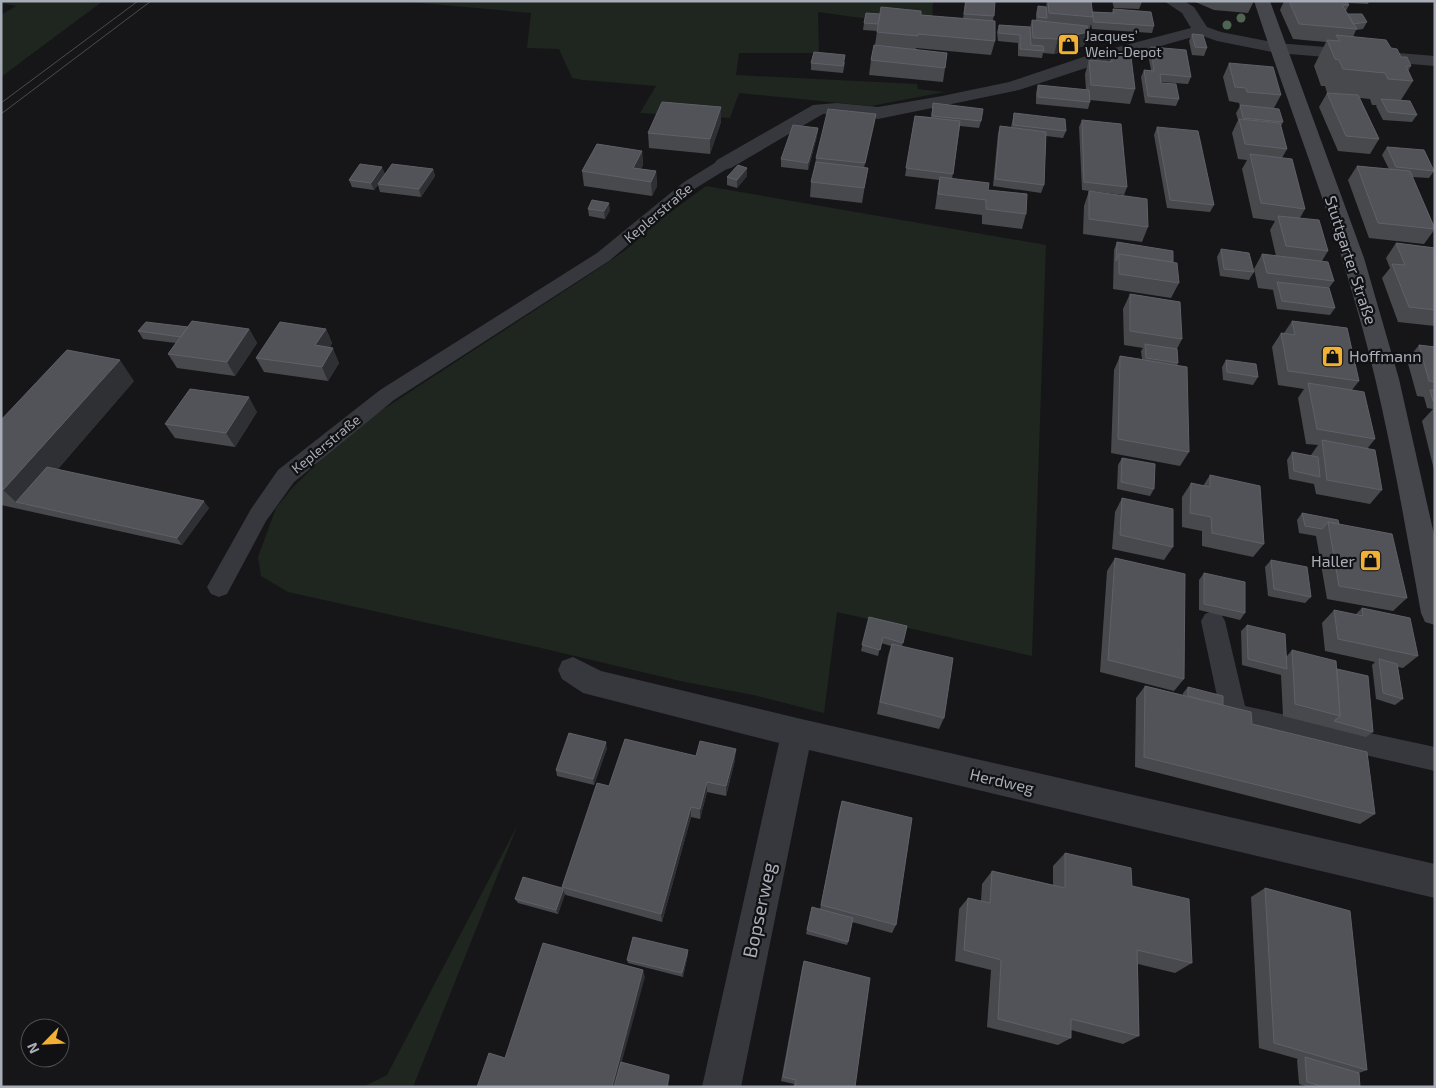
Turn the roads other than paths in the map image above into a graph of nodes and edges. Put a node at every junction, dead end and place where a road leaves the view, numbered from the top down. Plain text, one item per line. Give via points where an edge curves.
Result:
1 (1172, 1) edge
2 (1262, 1) edge
3 (1201, 30) junction
4 (1277, 48) junction
5 (1435, 61) edge
6 (724, 164) joint
7 (219, 587) dead end
8 (1435, 613) edge
9 (1214, 621) dead end
10 (573, 670) dead end
11 (797, 733) junction
12 (1435, 759) edge
13 (1435, 882) edge
14 (721, 1087) edge

1 - 3 street via 1188,10
2 - 4 main road, Stuttgarter Straße
3 - 4 street
3 - 6 street, Keplerstraße via 1101,57 1014,86 878,113 819,109
4 - 5 street
4 - 8 main road, Stuttgarter Straße via 1348,246 1379,346
6 - 7 lane, Keplerstraße via 690,186 603,257 387,395 286,476 265,505
9 - 12 lane via 1234,715
10 - 11 street, Herdweg via 594,683
11 - 13 street, Herdweg
11 - 14 street, Bopserweg

